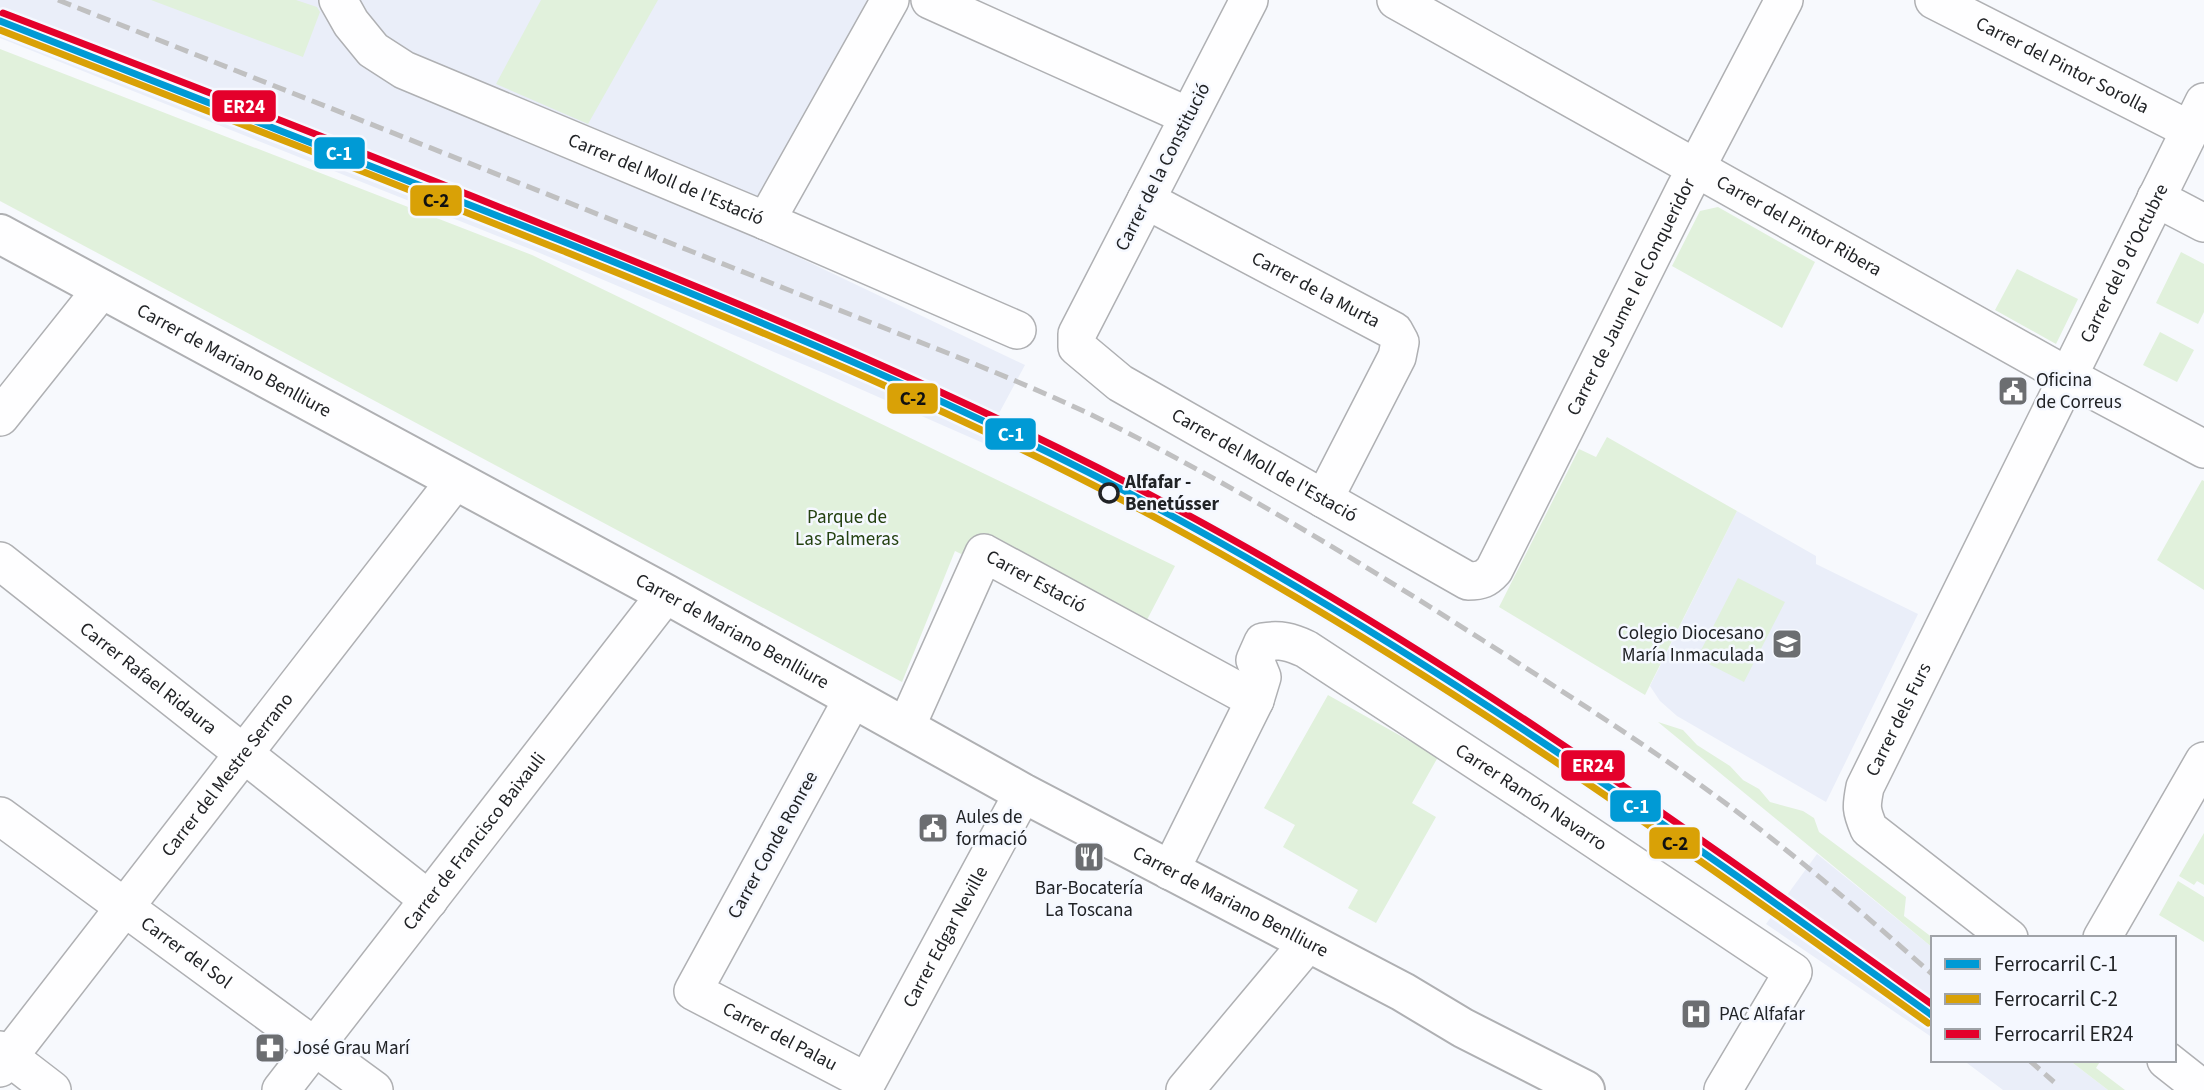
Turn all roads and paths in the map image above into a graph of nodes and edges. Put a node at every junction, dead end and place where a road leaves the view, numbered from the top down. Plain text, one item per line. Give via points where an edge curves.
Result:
1 (338, 0) edge
2 (890, 0) edge
3 (930, 0) edge
4 (1250, 0) edge
5 (1396, 0) edge
6 (1784, 0) edge
7 (1934, 0) edge
8 (1188, 116) junction
9 (2197, 116) edge
10 (1696, 169) junction
11 (2156, 198) junction
12 (1146, 200) junction
13 (766, 221) junction
14 (2204, 223) edge
15 (0, 234) edge
16 (102, 289) junction
17 (1017, 330) dead end
18 (1077, 334) joint
19 (2069, 377) junction
20 (0, 417) edge
21 (2204, 449) edge
22 (455, 481) junction
23 (1324, 499) junction
24 (0, 561) edge
25 (1468, 581) joint
26 (666, 594) junction
27 (1952, 614) joint
28 (853, 698) junction
29 (1255, 700) junction
30 (906, 727) junction
31 (243, 755) junction
32 (2204, 761) edge
33 (1023, 793) junction
34 (0, 816) edge
35 (1170, 871) junction
36 (429, 900) junction
37 (124, 907) junction
38 (2006, 936) edge
39 (2103, 936) edge
40 (1308, 943) junction
41 (693, 991) joint
42 (1463, 1028) junction
43 (315, 1047) junction
44 (3, 1058) edge
45 (2169, 1062) edge
46 (867, 1082) joint
47 (52, 1090) edge
48 (281, 1090) edge
49 (374, 1090) edge
50 (1185, 1090) edge
51 (1533, 1090) edge
52 (1585, 1090) edge
53 (1723, 1090) edge
54 (2204, 1090) edge

1 - 13 street, Carrer del Moll de l'Estació via 373,50 404,70
2 - 13 street
3 - 8 street
4 - 8 street, Carrer de la Constitució
5 - 10 street, Carrer del Pintor Ribera
6 - 10 street, Carrer de Jaume I el Conqueridor
7 - 9 street, Carrer del Pintor Sorolla
8 - 12 street, Carrer de la Constitució
9 - 11 street, Carrer del 9 d’Octubre
10 - 19 street, Carrer del Pintor Ribera
10 - 25 street, Carrer de Jaume I el Conqueridor via 1494,570 1480,581
11 - 14 street
11 - 19 street, Carrer del 9 d’Octubre
12 - 18 street, Carrer de la Constitució
12 - 23 street, Carrer de la Murta via 1394,331 1400,342 1397,357
13 - 17 street, Carrer del Moll de l'Estació
15 - 16 street, Carrer de Mariano Benlliure
16 - 20 street
16 - 22 street, Carrer de Mariano Benlliure
18 - 23 street, Carrer del Moll de l'Estació via 1080,351 1120,383
19 - 21 street, Carrer del Pintor Ribera
19 - 27 street, Carrer del 9 d’Octubre
22 - 26 street, Carrer de Mariano Benlliure
22 - 31 street, Carrer del Mestre Serrano
23 - 25 street, Carrer del Moll de l'Estació
24 - 31 street, Carrer Rafael Ridaura
26 - 28 street, Carrer de Mariano Benlliure
26 - 36 street, Carrer de Francisco Baixauli
27 - 38 street, Carrer dels Furs via 1866,787 1860,809 1869,828
28 - 30 street, Carrer de Mariano Benlliure
28 - 41 street, Carrer Conde Ronree
29 - 30 street, Carrer Estació via 984,553
29 - 35 street
29 - 53 street, Carrer Ramón Navarro via 1262,677 1255,660 1263,642 1290,641 1306,649 1793,972
30 - 33 street, Carrer de Mariano Benlliure
31 - 36 street, Carrer Rafael Ridaura
31 - 37 street, Carrer del Mestre Serrano
32 - 39 street
33 - 35 street, Carrer de Mariano Benlliure
33 - 46 street, Carrer Edgar Neville
34 - 37 street, Carrer del Sol
35 - 40 street, Carrer de Mariano Benlliure
36 - 43 street, Carrer de Francisco Baixauli
37 - 43 street, Carrer del Sol
37 - 44 street, Carrer del Mestre Serrano
40 - 42 street, Carrer de Mariano Benlliure
40 - 50 street
41 - 46 street, Carrer del Palau
42 - 51 street, Carrer de Mariano Benlliure
42 - 52 street, Carrer de Mariano Benlliure
43 - 48 street, Carrer de Francisco Baixauli
43 - 49 street, Carrer del Sol
44 - 47 street
45 - 54 street

